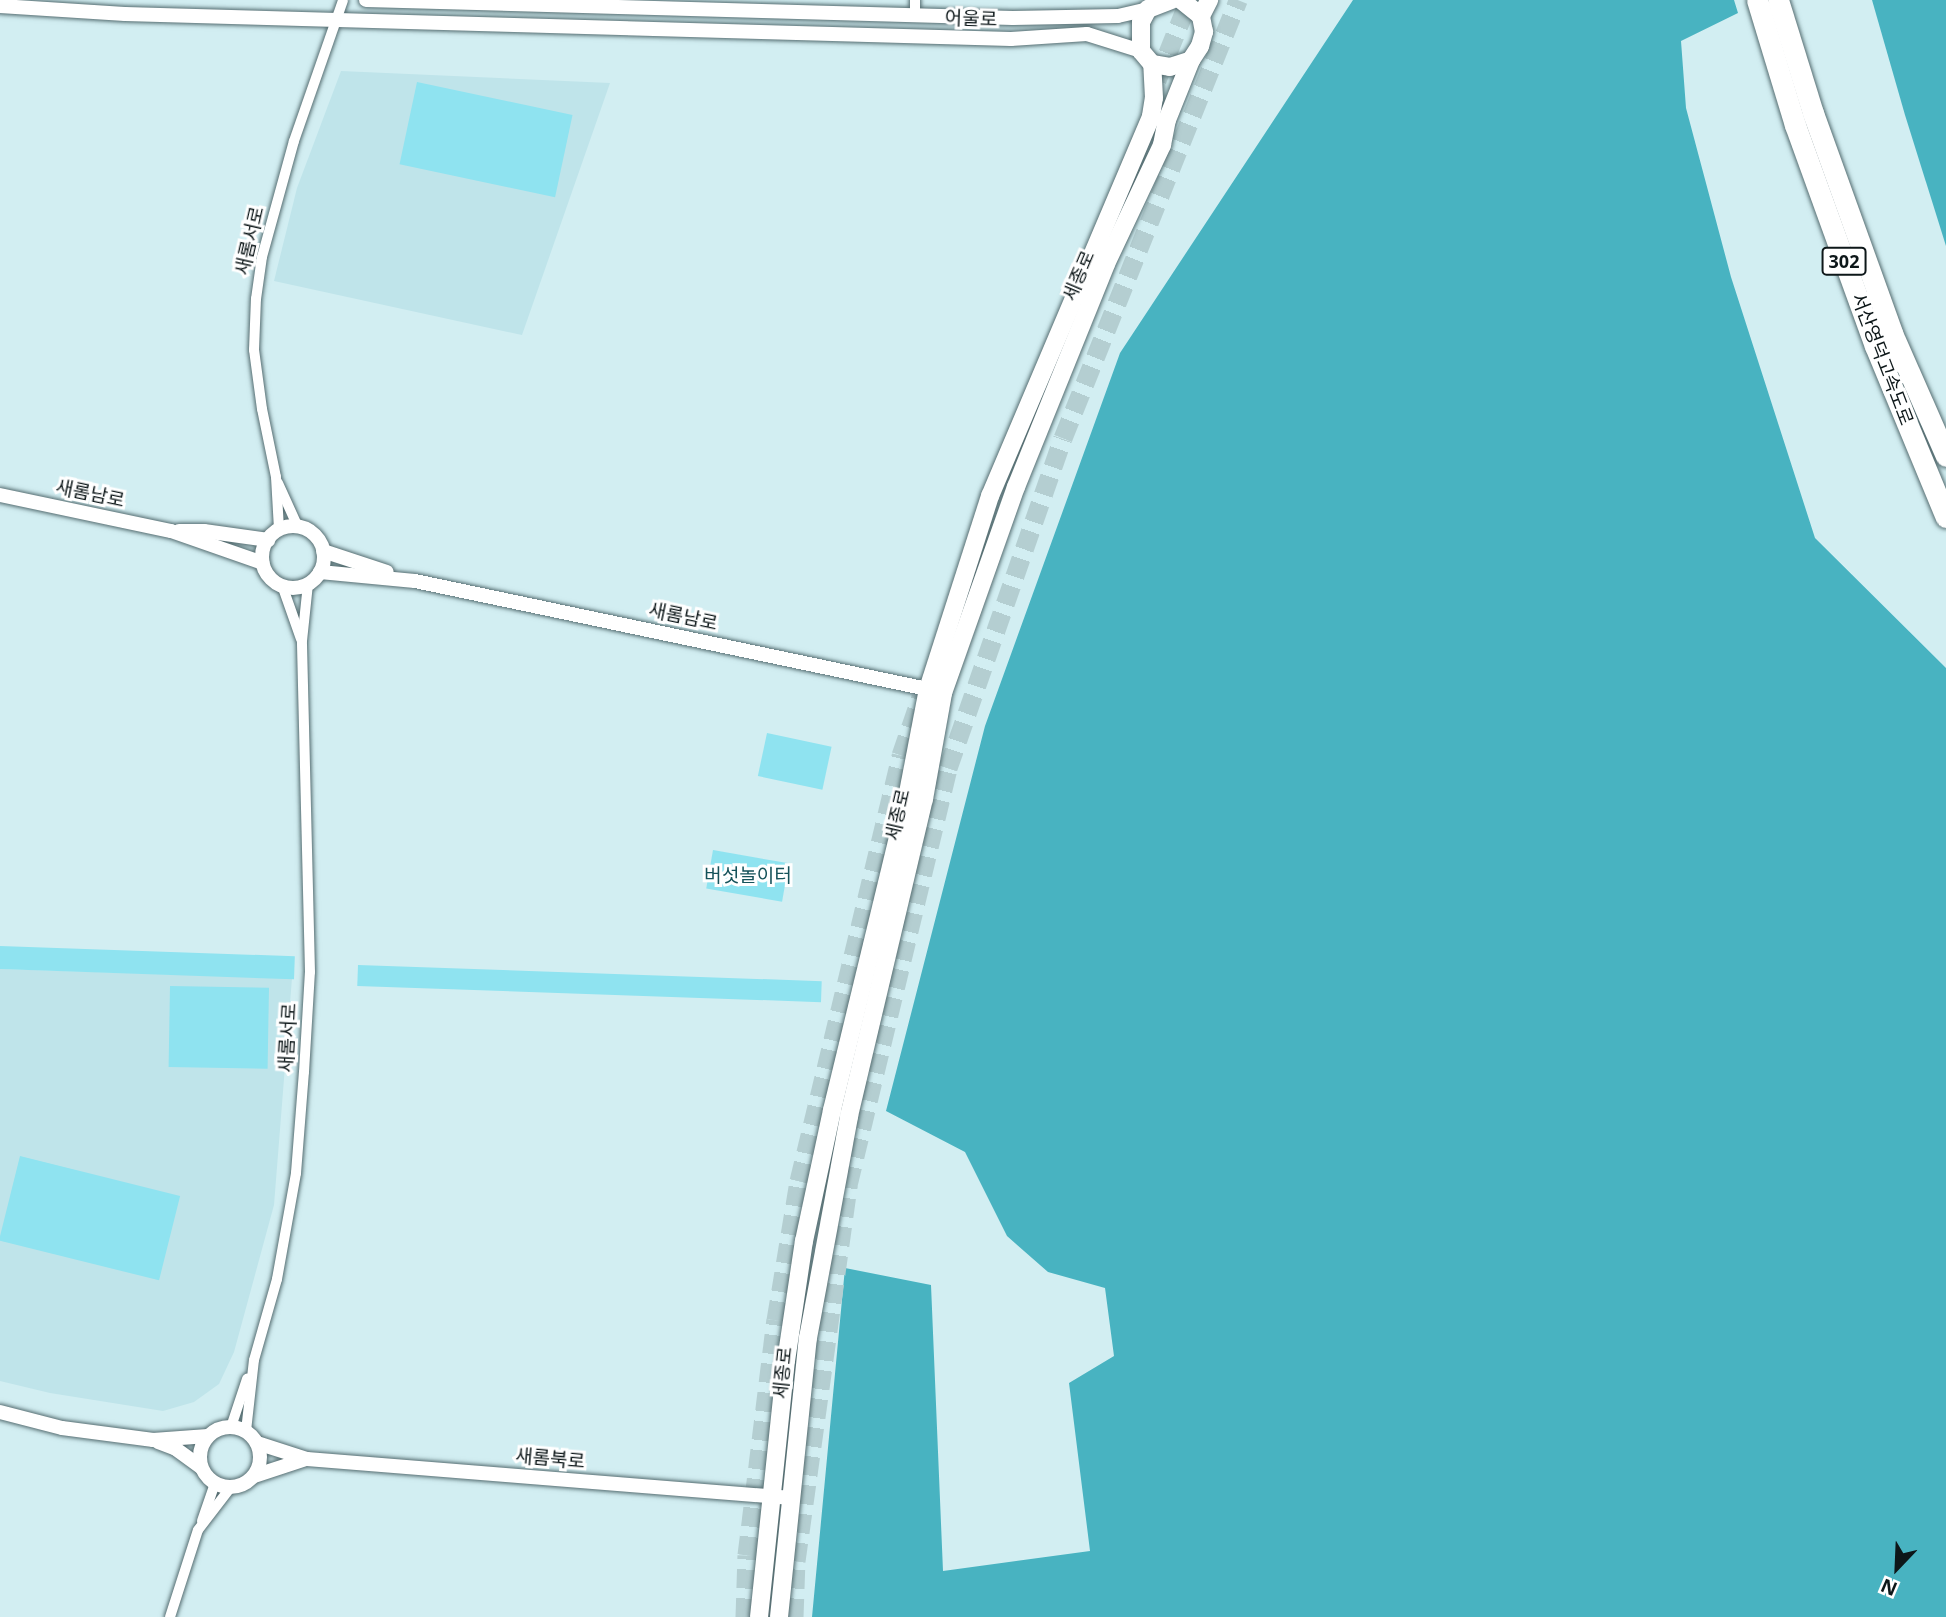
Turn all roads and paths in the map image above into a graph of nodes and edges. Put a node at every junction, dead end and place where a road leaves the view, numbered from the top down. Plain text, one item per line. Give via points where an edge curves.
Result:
1 (343, 0) edge
2 (366, 0) edge
3 (1172, 0) edge
4 (1181, 0) edge
5 (1757, 0) edge
6 (1778, 0) edge
7 (618, 3) edge
8 (0, 6) edge
9 (915, 7) edge
10 (1205, 8) edge
11 (1148, 9) junction
12 (336, 20) junction
13 (1147, 58) junction
14 (1191, 60) junction
15 (1946, 456) edge
16 (276, 477) junction
17 (0, 495) edge
18 (1946, 517) edge
19 (299, 527) junction
20 (279, 529) junction
21 (171, 531) junction
22 (268, 540) junction
23 (323, 551) junction
24 (263, 563) junction
25 (320, 572) junction
26 (415, 581) junction
27 (308, 584) junction
28 (282, 585) junction
29 (302, 641) junction
30 (935, 691) junction
31 (254, 1360) junction
32 (0, 1412) edge
33 (231, 1427) junction
34 (246, 1431) junction
35 (208, 1436) junction
36 (153, 1440) junction
37 (257, 1443) junction
38 (307, 1459) junction
39 (201, 1467) junction
40 (254, 1476) junction
41 (215, 1484) junction
42 (231, 1488) junction
43 (771, 1496) junction
44 (791, 1497) junction
45 (198, 1530) junction
46 (170, 1617) edge
47 (759, 1617) edge
48 (779, 1617) edge

1 - 12 street, 새롬서로
2 - 7 street, 어울로
3 - 11 main road
4 - 10 main road, 세종로
5 - 18 highway, 서산영덕고속도로 / 302 via 1795,125 1875,346
6 - 15 highway, 서산영덕고속도로 / 302 via 1892,333
7 - 9 street, 어울로
8 - 12 street, 어울로
9 - 11 street, 어울로 via 1013,18 1118,16
10 - 14 main road, 세종로 via 1204,32
11 - 13 main road, 세종로 via 1142,22
12 - 13 street, 어울로 via 1011,39 1087,34
12 - 16 street, 새롬서로 via 294,141 262,257 256,299 254,350
13 - 14 main road via 1177,66
13 - 30 main road, 세종로 via 1154,98 1145,137 990,496
14 - 30 main road, 세종로 via 1162,145 1106,264
16 - 19 street
16 - 20 street
17 - 21 street, 새롬남로
19 - 20 street
19 - 23 street via 315,535
20 - 22 street
21 - 22 street, 새롬남로
21 - 24 street, 새롬남로
22 - 24 street
23 - 25 street
23 - 26 street, 새롬남로
24 - 28 street via 273,580
25 - 26 street, 새롬남로
25 - 27 street
26 - 30 street, 새롬남로
27 - 28 street
27 - 29 street
28 - 29 street
29 - 31 street, 새롬서로 via 310,972 304,1072 296,1173 277,1279
30 - 43 main road, 세종로 via 804,1241
30 - 44 main road, 세종로 via 924,799 849,1116 808,1338
31 - 33 street
31 - 34 street, 새롬서로
32 - 36 street via 62,1428
33 - 34 street
33 - 35 street
34 - 37 street
35 - 36 street
35 - 39 street via 200,1451
36 - 39 street
37 - 38 street, 새롬북로
37 - 40 street via 260,1460
38 - 40 street, 새롬북로
38 - 43 street, 새롬북로
39 - 41 street
40 - 42 street
41 - 42 street
41 - 45 street
42 - 45 street
43 - 44 street, 새롬북로
43 - 47 main road, 세종로
44 - 48 main road, 세종로
45 - 46 street

